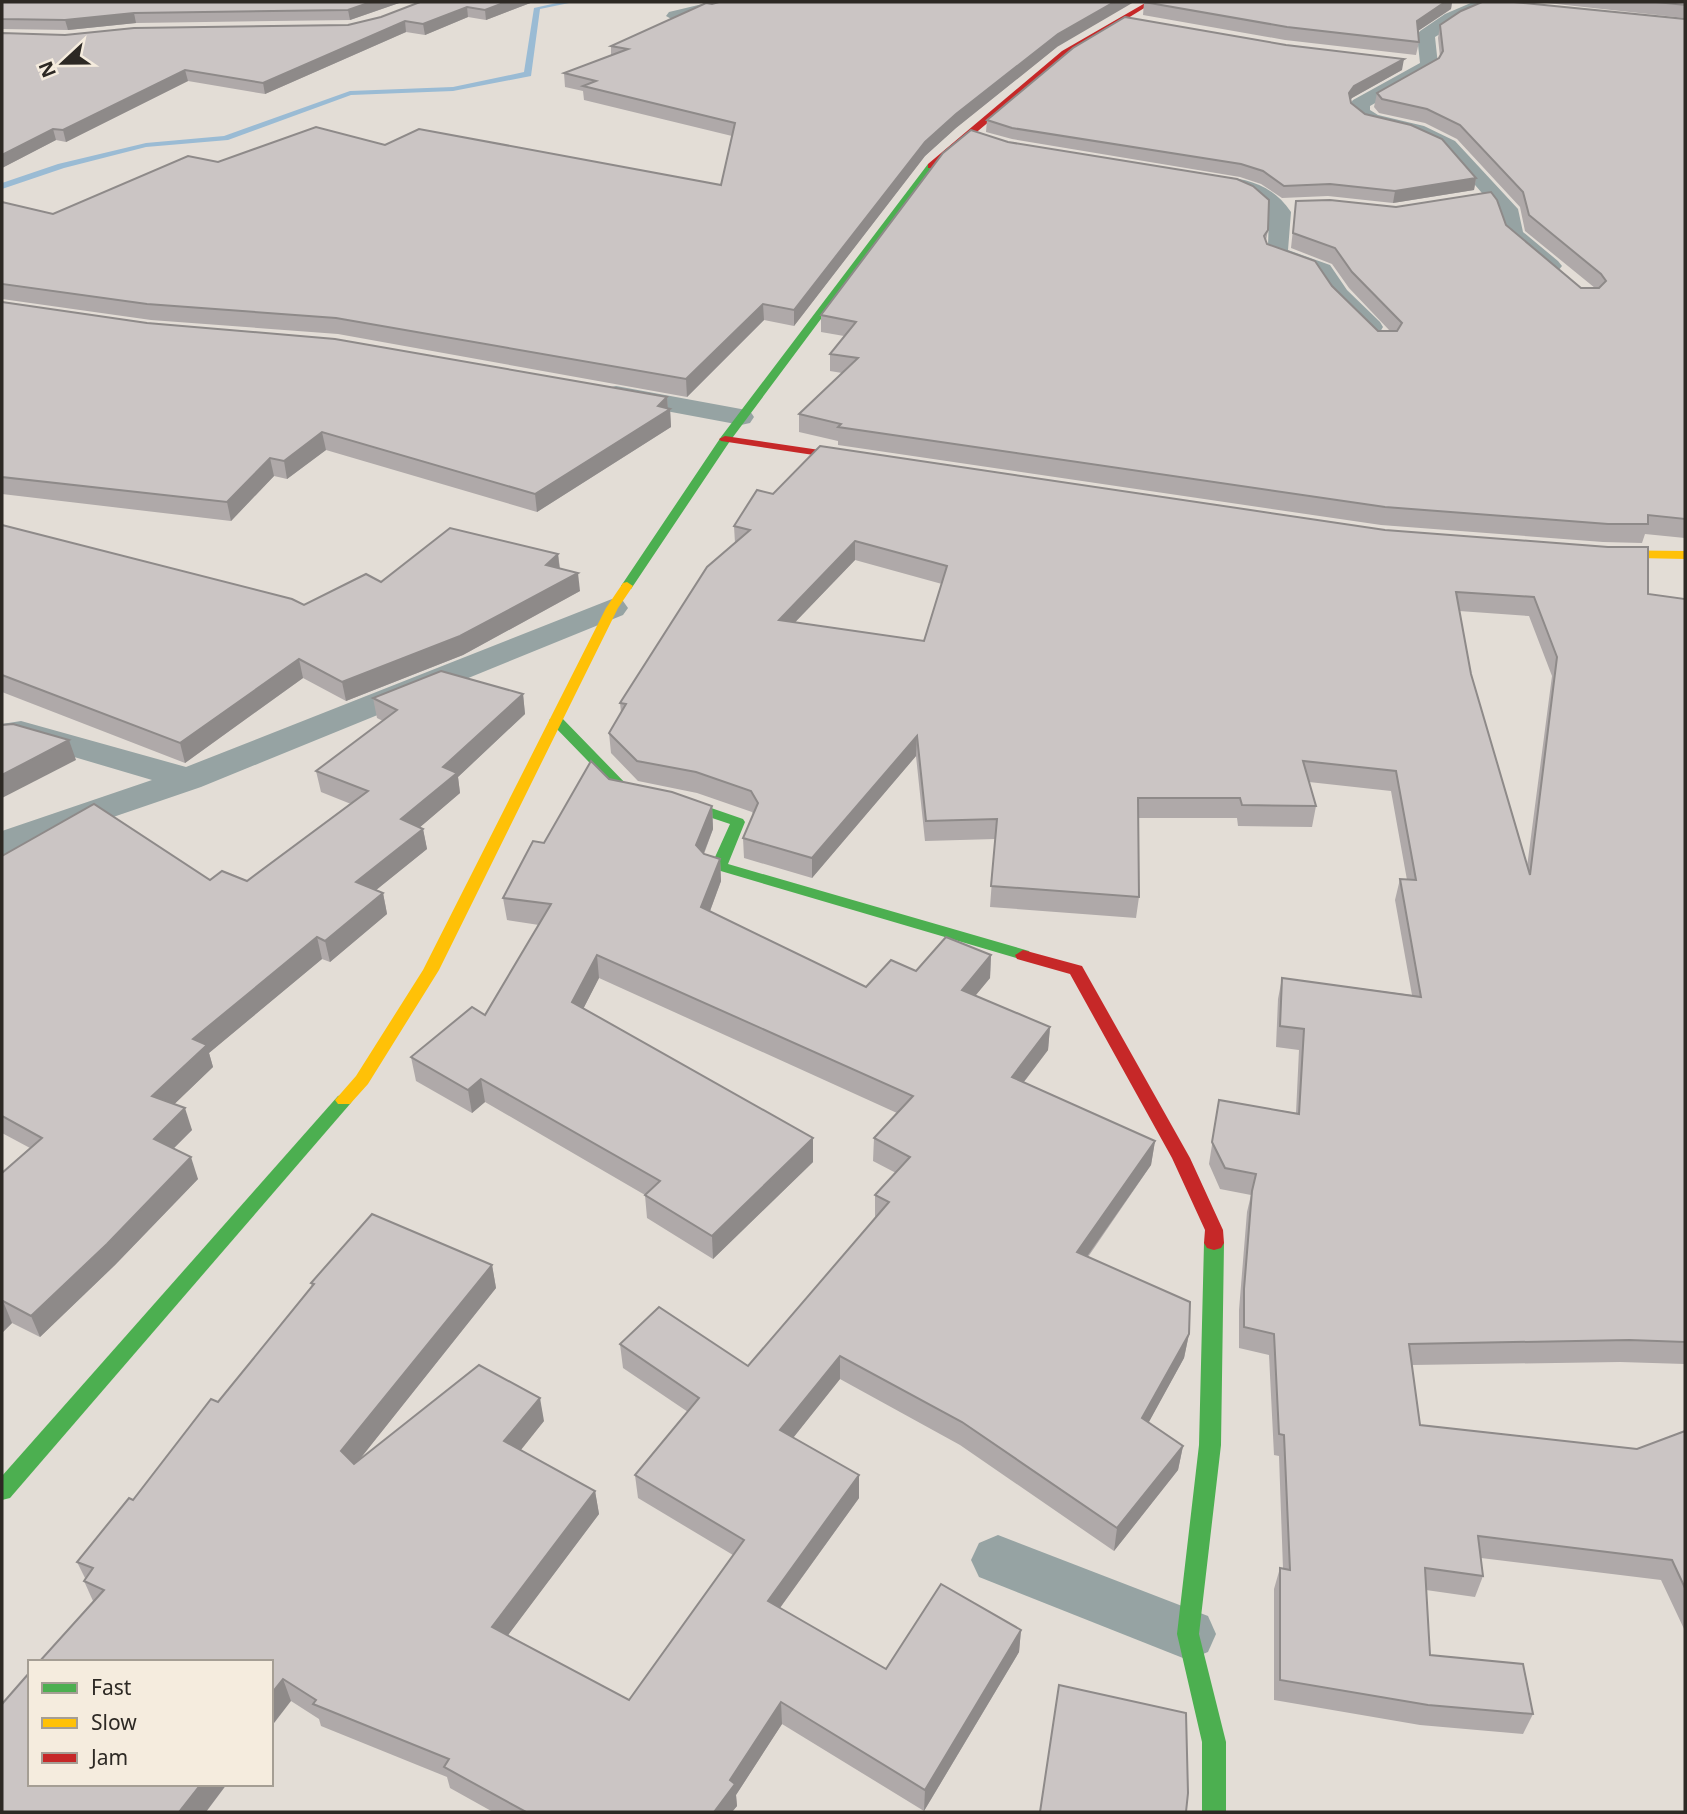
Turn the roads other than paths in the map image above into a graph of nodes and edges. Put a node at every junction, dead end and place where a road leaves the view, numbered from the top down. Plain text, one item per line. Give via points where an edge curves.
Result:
1 (730, 2) edge
2 (1151, 2) edge
3 (1457, 2) edge
4 (675, 16) edge
5 (1122, 19) junction
6 (1149, 24) edge
7 (1403, 62) edge
8 (1429, 65) junction
9 (965, 134) junction
10 (986, 141) edge
11 (1188, 177) edge
12 (1496, 196) junction
13 (1470, 200) edge
14 (1302, 207) edge
15 (1276, 208) junction
16 (1566, 279) edge
17 (1384, 340) edge
18 (591, 390) edge
19 (741, 417) junction
20 (725, 439) junction
21 (889, 463) edge
22 (1575, 552) edge
23 (1685, 555) edge
24 (612, 608) junction
25 (556, 720) junction
26 (2, 733) edge
27 (188, 779) junction
28 (2, 844) edge
29 (2, 1491) edge
30 (998, 1560) dead end
31 (1188, 1634) junction
32 (1214, 1812) edge

1 - 4 street
2 - 5 street
3 - 8 street via 1485,6 1451,18 1426,34
5 - 6 street
5 - 9 street via 1065,53
7 - 8 street
8 - 12 street via 1360,104 1361,112 1383,124 1438,138
9 - 10 street
9 - 19 street via 934,162
11 - 15 street via 1242,184
12 - 13 street
12 - 16 street via 1510,214 1512,234
14 - 15 street
15 - 17 street via 1280,212 1275,253 1322,270 1339,295
18 - 19 street
19 - 20 street
20 - 21 street
20 - 24 street
22 - 23 street
24 - 25 street
24 - 27 street
25 - 29 street via 431,970 362,1080
25 - 31 street via 625,791 683,803 738,822 719,866 1076,970 1181,1158 1214,1230 1210,1445
26 - 27 street via 21,731
27 - 28 street
30 - 31 street
31 - 32 street via 1214,1742

